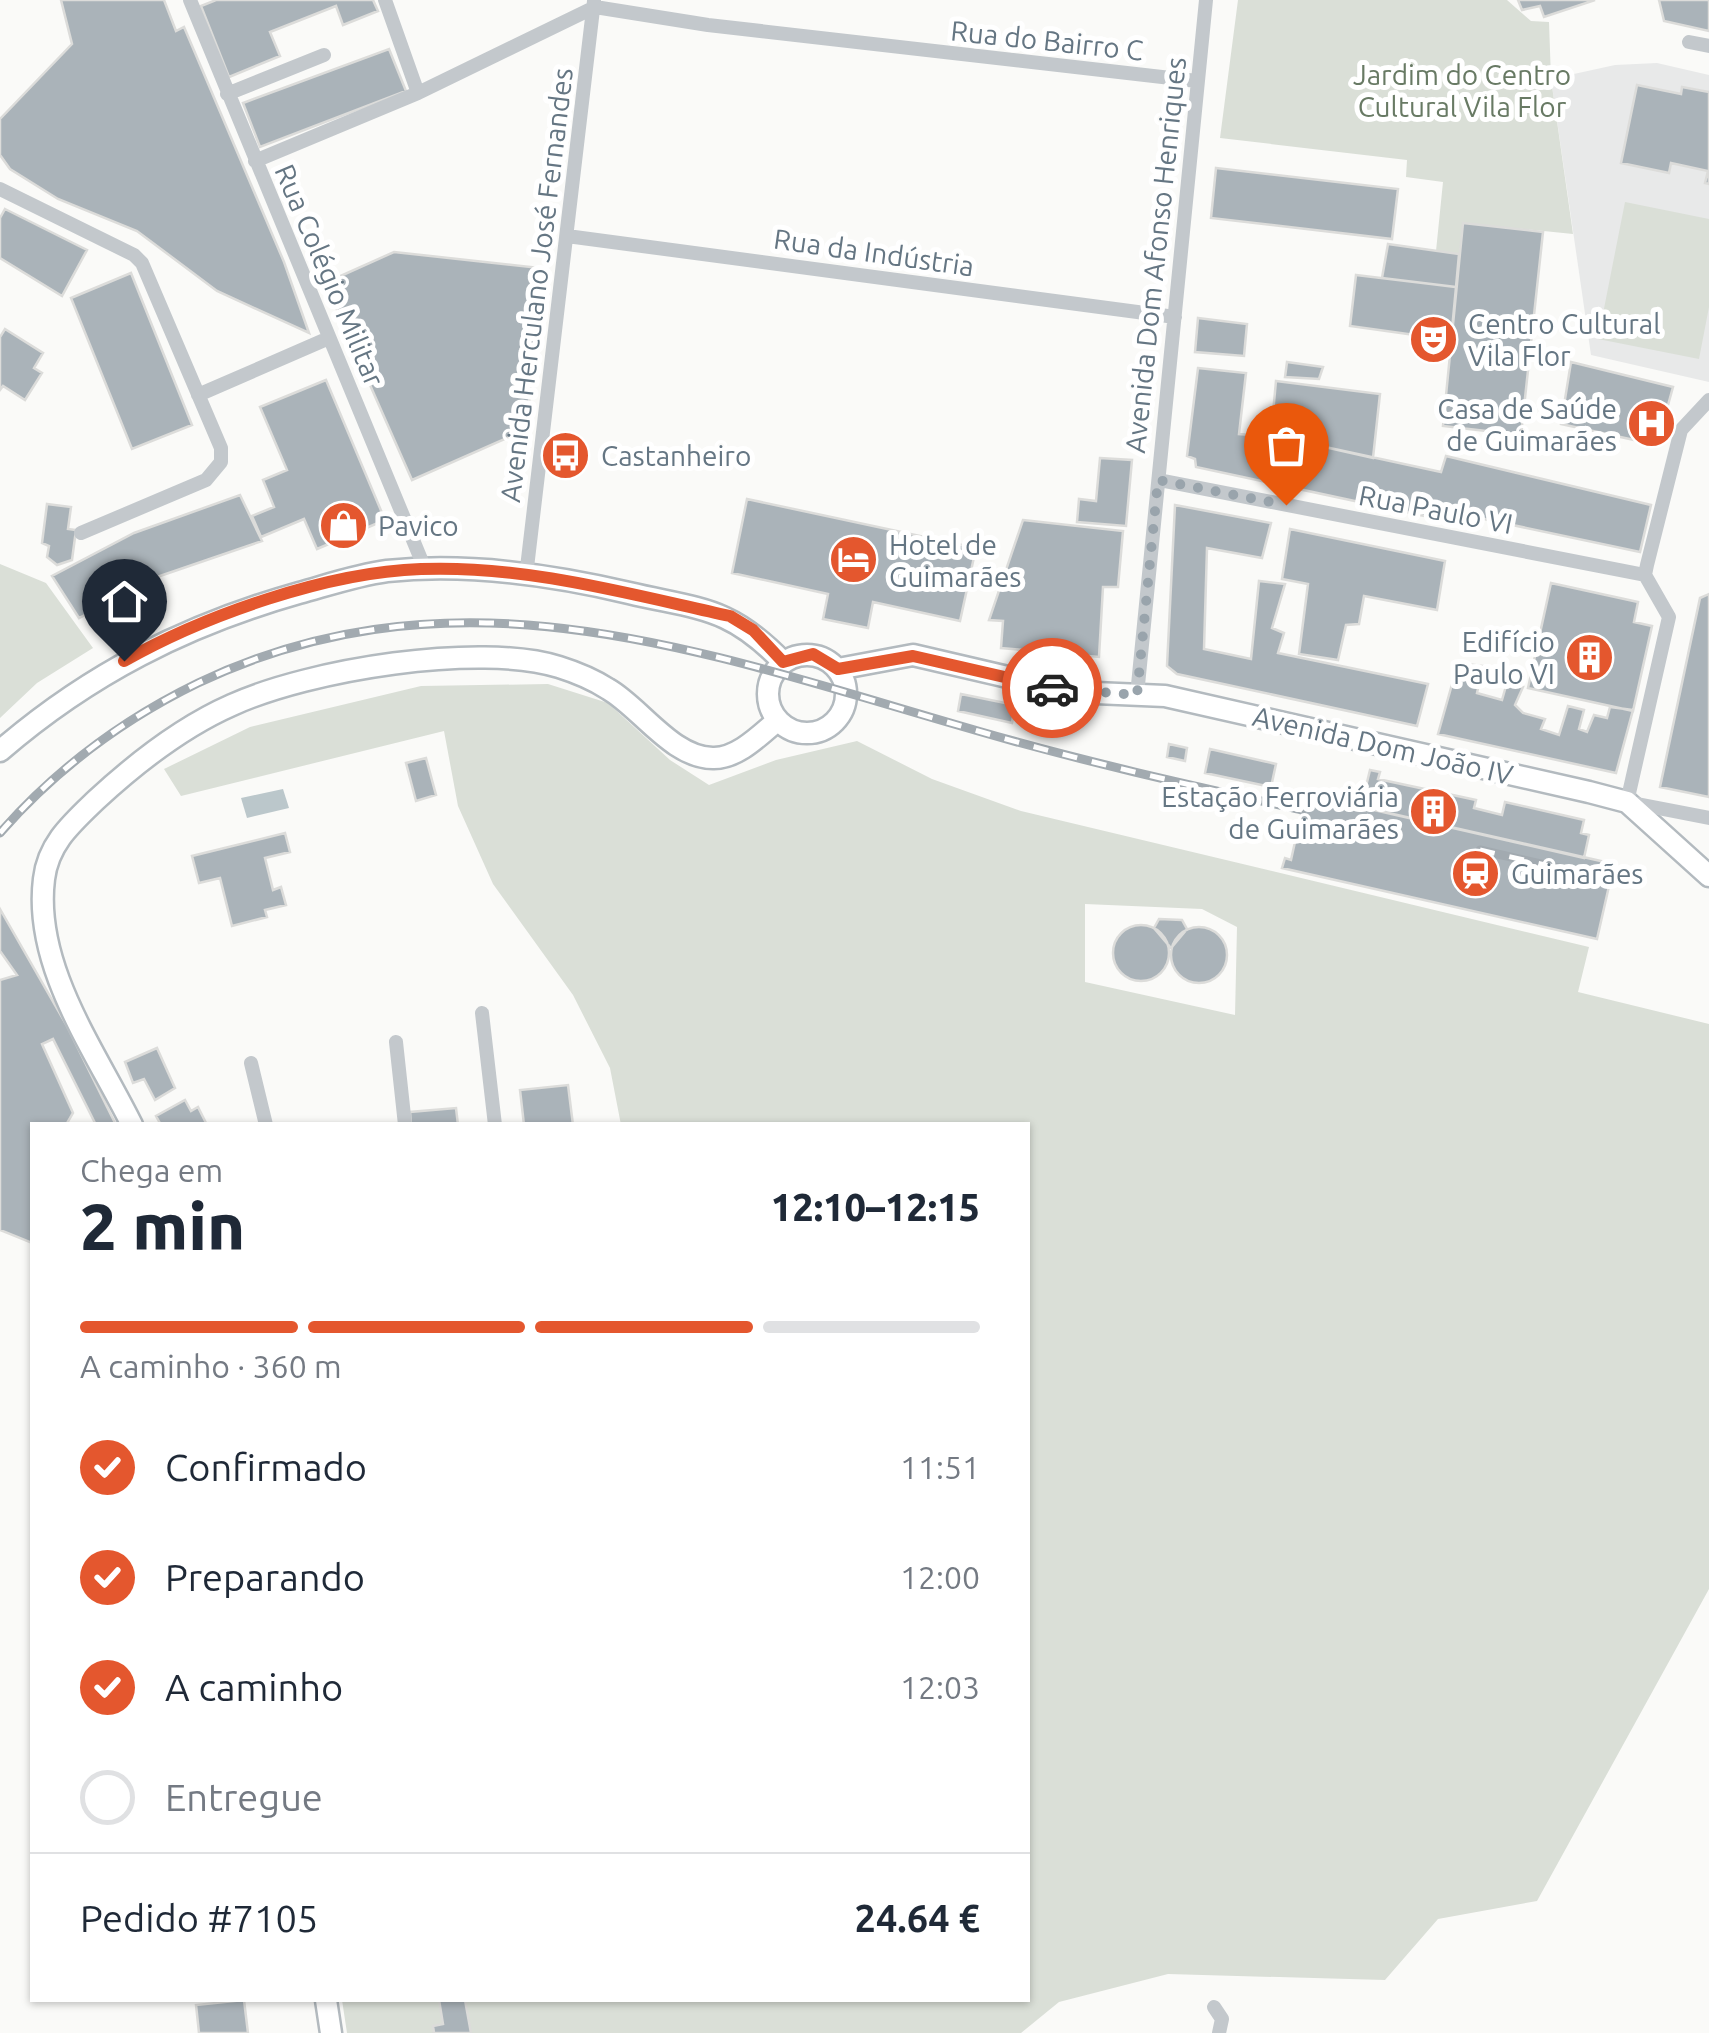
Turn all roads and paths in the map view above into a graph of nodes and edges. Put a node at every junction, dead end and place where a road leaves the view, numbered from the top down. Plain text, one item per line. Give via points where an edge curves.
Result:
1 (190, 0) edge
2 (385, 0) edge
3 (1206, 0) edge
4 (594, 4) edge
5 (1690, 42) dead end
6 (1709, 46) edge
7 (324, 55) dead end
8 (1197, 81) junction
9 (418, 93) junction
10 (227, 94) junction
11 (255, 161) junction
12 (0, 190) edge
13 (567, 236) junction
14 (1175, 317) junction
15 (329, 338) junction
16 (198, 396) junction
17 (1709, 400) edge
18 (1158, 480) junction
19 (80, 533) dead end
20 (425, 568) junction
21 (1645, 575) junction
22 (526, 576) junction
23 (783, 662) junction
24 (838, 669) junction
25 (1137, 695) junction
26 (778, 720) junction
27 (0, 751) edge
28 (1627, 802) junction
29 (1709, 818) edge
30 (1709, 876) edge
31 (482, 1013) dead end
32 (396, 1042) dead end
33 (252, 1063) dead end
34 (131, 1122) edge
35 (265, 1122) edge
36 (405, 1122) edge
37 (495, 1122) edge
38 (326, 2002) edge
39 (1214, 2007) dead end
40 (331, 2033) edge
41 (1219, 2033) edge

1 - 10 street, Rua Colégio Militar
2 - 9 street
3 - 8 street, Avenida Dom Afonso Henriques
4 - 8 street, Rua do Bairro C via 984,59
4 - 9 street
4 - 13 street, Avenida Herculano José Fernandes
5 - 6 street
7 - 10 street
8 - 14 street, Avenida Dom Afonso Henriques
9 - 11 street
10 - 11 street, Rua Colégio Militar
11 - 15 street, Rua Colégio Militar
12 - 16 street via 134,255
13 - 14 street, Rua da Indústria
13 - 22 street, Avenida Herculano José Fernandes
14 - 18 street, Avenida Dom Afonso Henriques
15 - 16 street
15 - 20 street, Rua Colégio Militar
16 - 19 street via 221,448 215,473
17 - 21 street via 1681,430
18 - 21 street, Rua Paulo VI
18 - 25 street, Avenida Dom Afonso Henriques
20 - 22 street
20 - 27 street via 353,578 186,630 106,671
21 - 28 street via 1669,617
22 - 23 street via 730,616
23 - 24 street via 813,654
23 - 26 street via 768,694
24 - 25 street, Avenida Dom João IV via 913,656 1072,692
24 - 26 street via 846,697 834,723 798,732
25 - 28 street, Avenida Dom João IV via 1235,710
26 - 34 street via 735,753 713,758 688,752 609,689 558,667 442,659 334,674 232,704 138,761 50,849 42,916 52,963
28 - 29 street, Avenida Dom João IV
28 - 30 street, Avenida Dom João IV
31 - 37 street
32 - 36 street
33 - 35 street
38 - 40 street
39 - 41 street via 1222,2020

